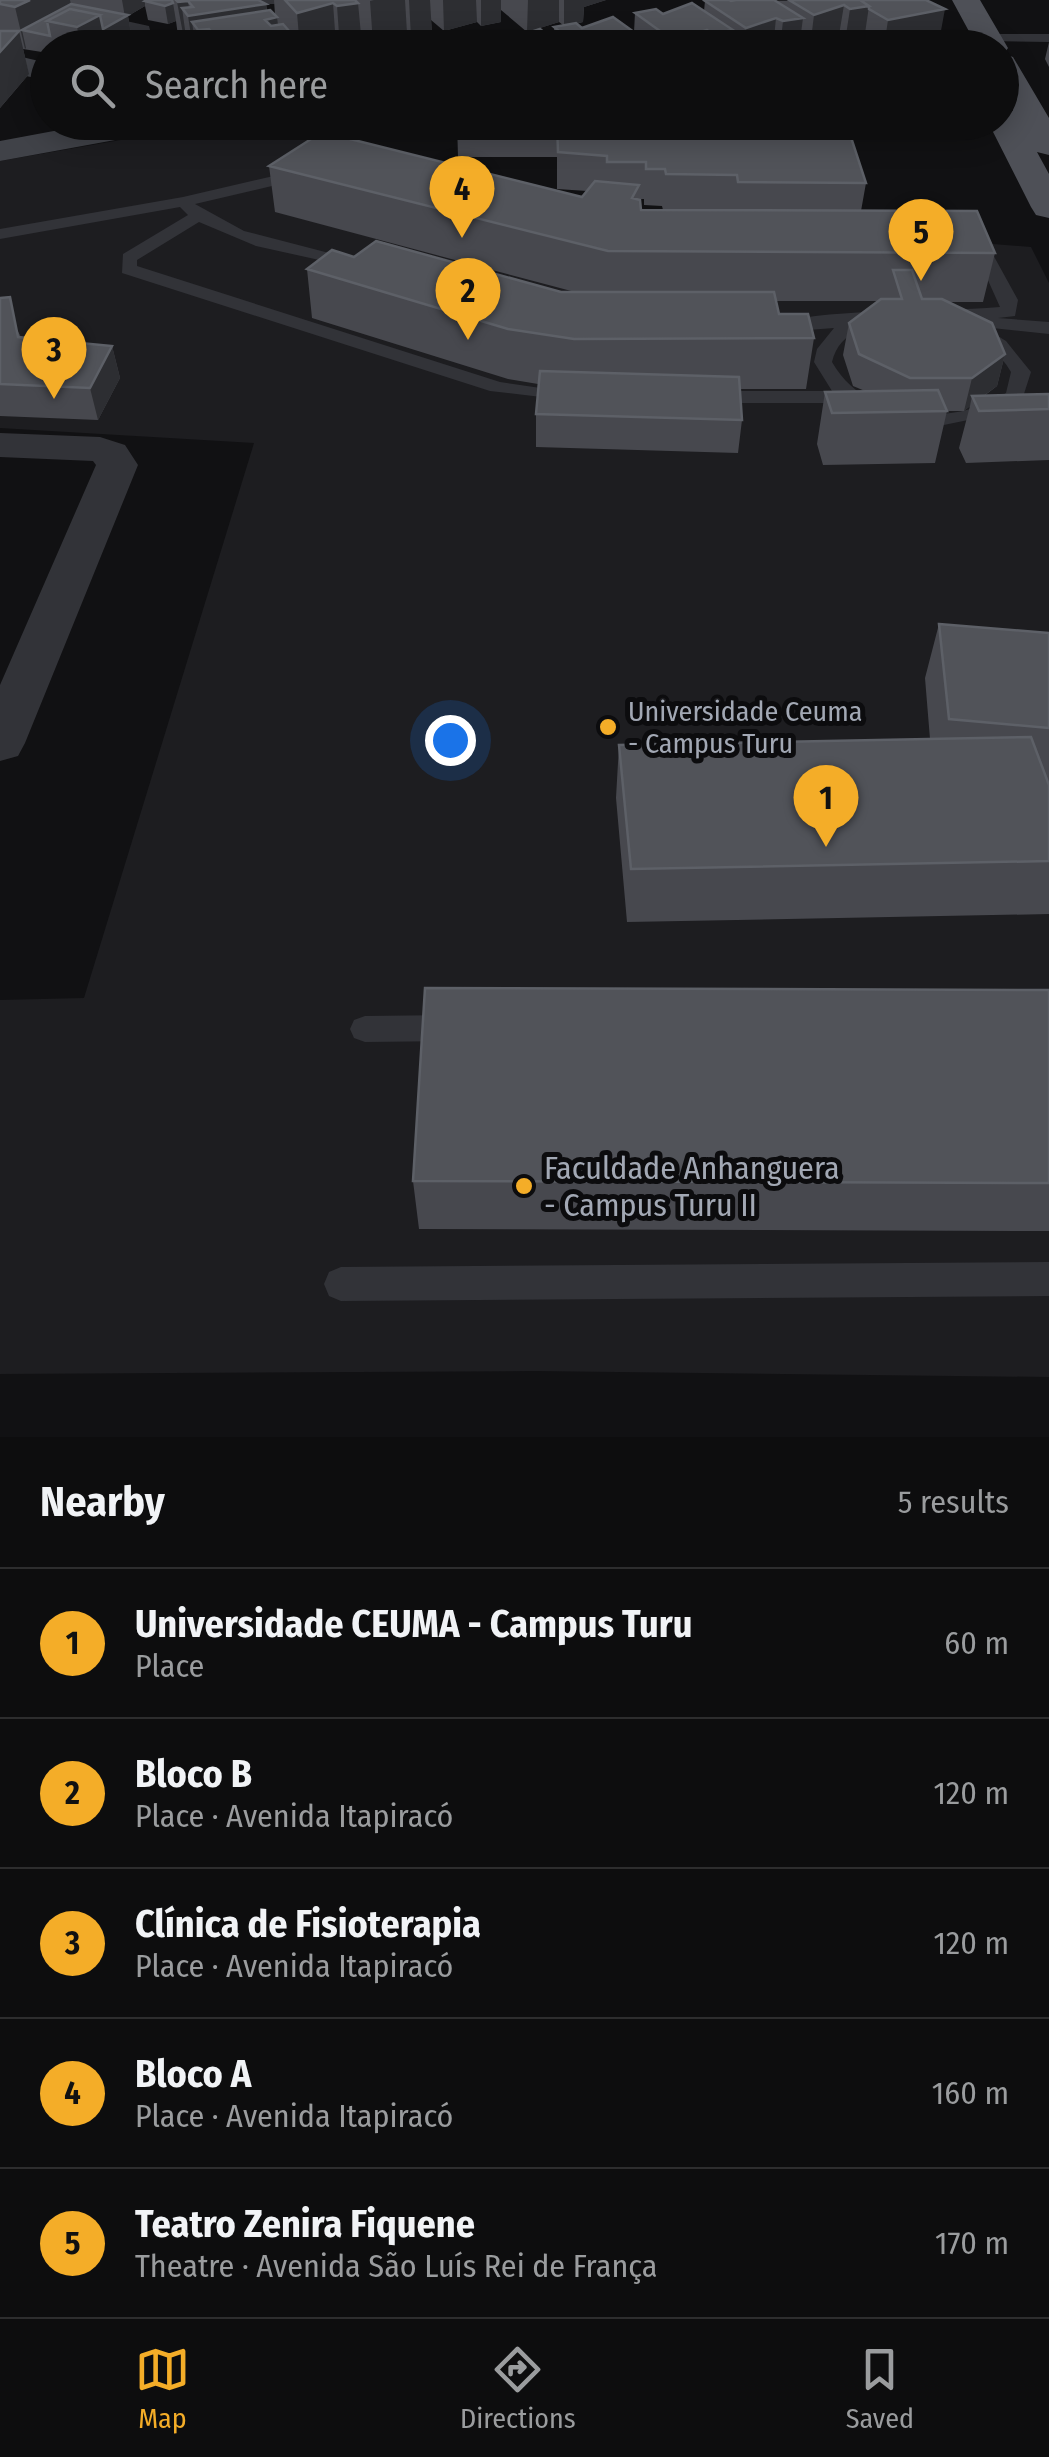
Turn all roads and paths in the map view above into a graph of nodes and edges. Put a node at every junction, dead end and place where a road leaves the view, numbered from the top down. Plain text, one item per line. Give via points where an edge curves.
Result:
1 (315, 0) edge
2 (938, 0) edge
3 (966, 0) edge
4 (0, 1) edge
5 (253, 1) edge
6 (131, 30) edge
7 (967, 30) edge
8 (978, 30) edge
9 (1046, 42) edge
10 (1019, 45) edge
11 (0, 61) edge
12 (30, 68) edge
13 (1019, 101) edge
14 (38, 140) edge
15 (1014, 140) edge
16 (1049, 148) edge
17 (0, 151) edge
18 (309, 173) edge
19 (1049, 207) edge
20 (190, 210) junction
21 (0, 234) edge
22 (954, 248) edge
23 (380, 272) edge
24 (919, 317) junction
25 (882, 318) junction
26 (761, 327) edge
27 (1049, 328) edge
28 (594, 397) edge
29 (692, 397) edge
30 (850, 397) junction
31 (0, 446) edge
32 (0, 743) edge
33 (482, 1028) edge
34 (365, 1029) dead end
35 (1049, 1279) edge
36 (341, 1284) dead end

1 - 5 lane
2 - 7 main road
3 - 8 main road
4 - 6 street
9 - 10 lane
11 - 12 main road
13 - 16 main road
14 - 17 main road
15 - 19 main road
18 - 20 lane
20 - 21 lane
20 - 23 lane via 228,231
20 - 28 lane via 130,258 128,269 496,387
22 - 24 lane via 985,255 1010,300 1009,312
24 - 25 lane
24 - 27 lane
24 - 30 lane via 960,325 1007,350 1020,372 1015,396 987,414 942,421 892,414
25 - 26 lane
25 - 30 lane via 838,334 824,352 826,372
29 - 30 lane
31 - 32 street via 100,449 116,465
33 - 34 lane
35 - 36 lane

